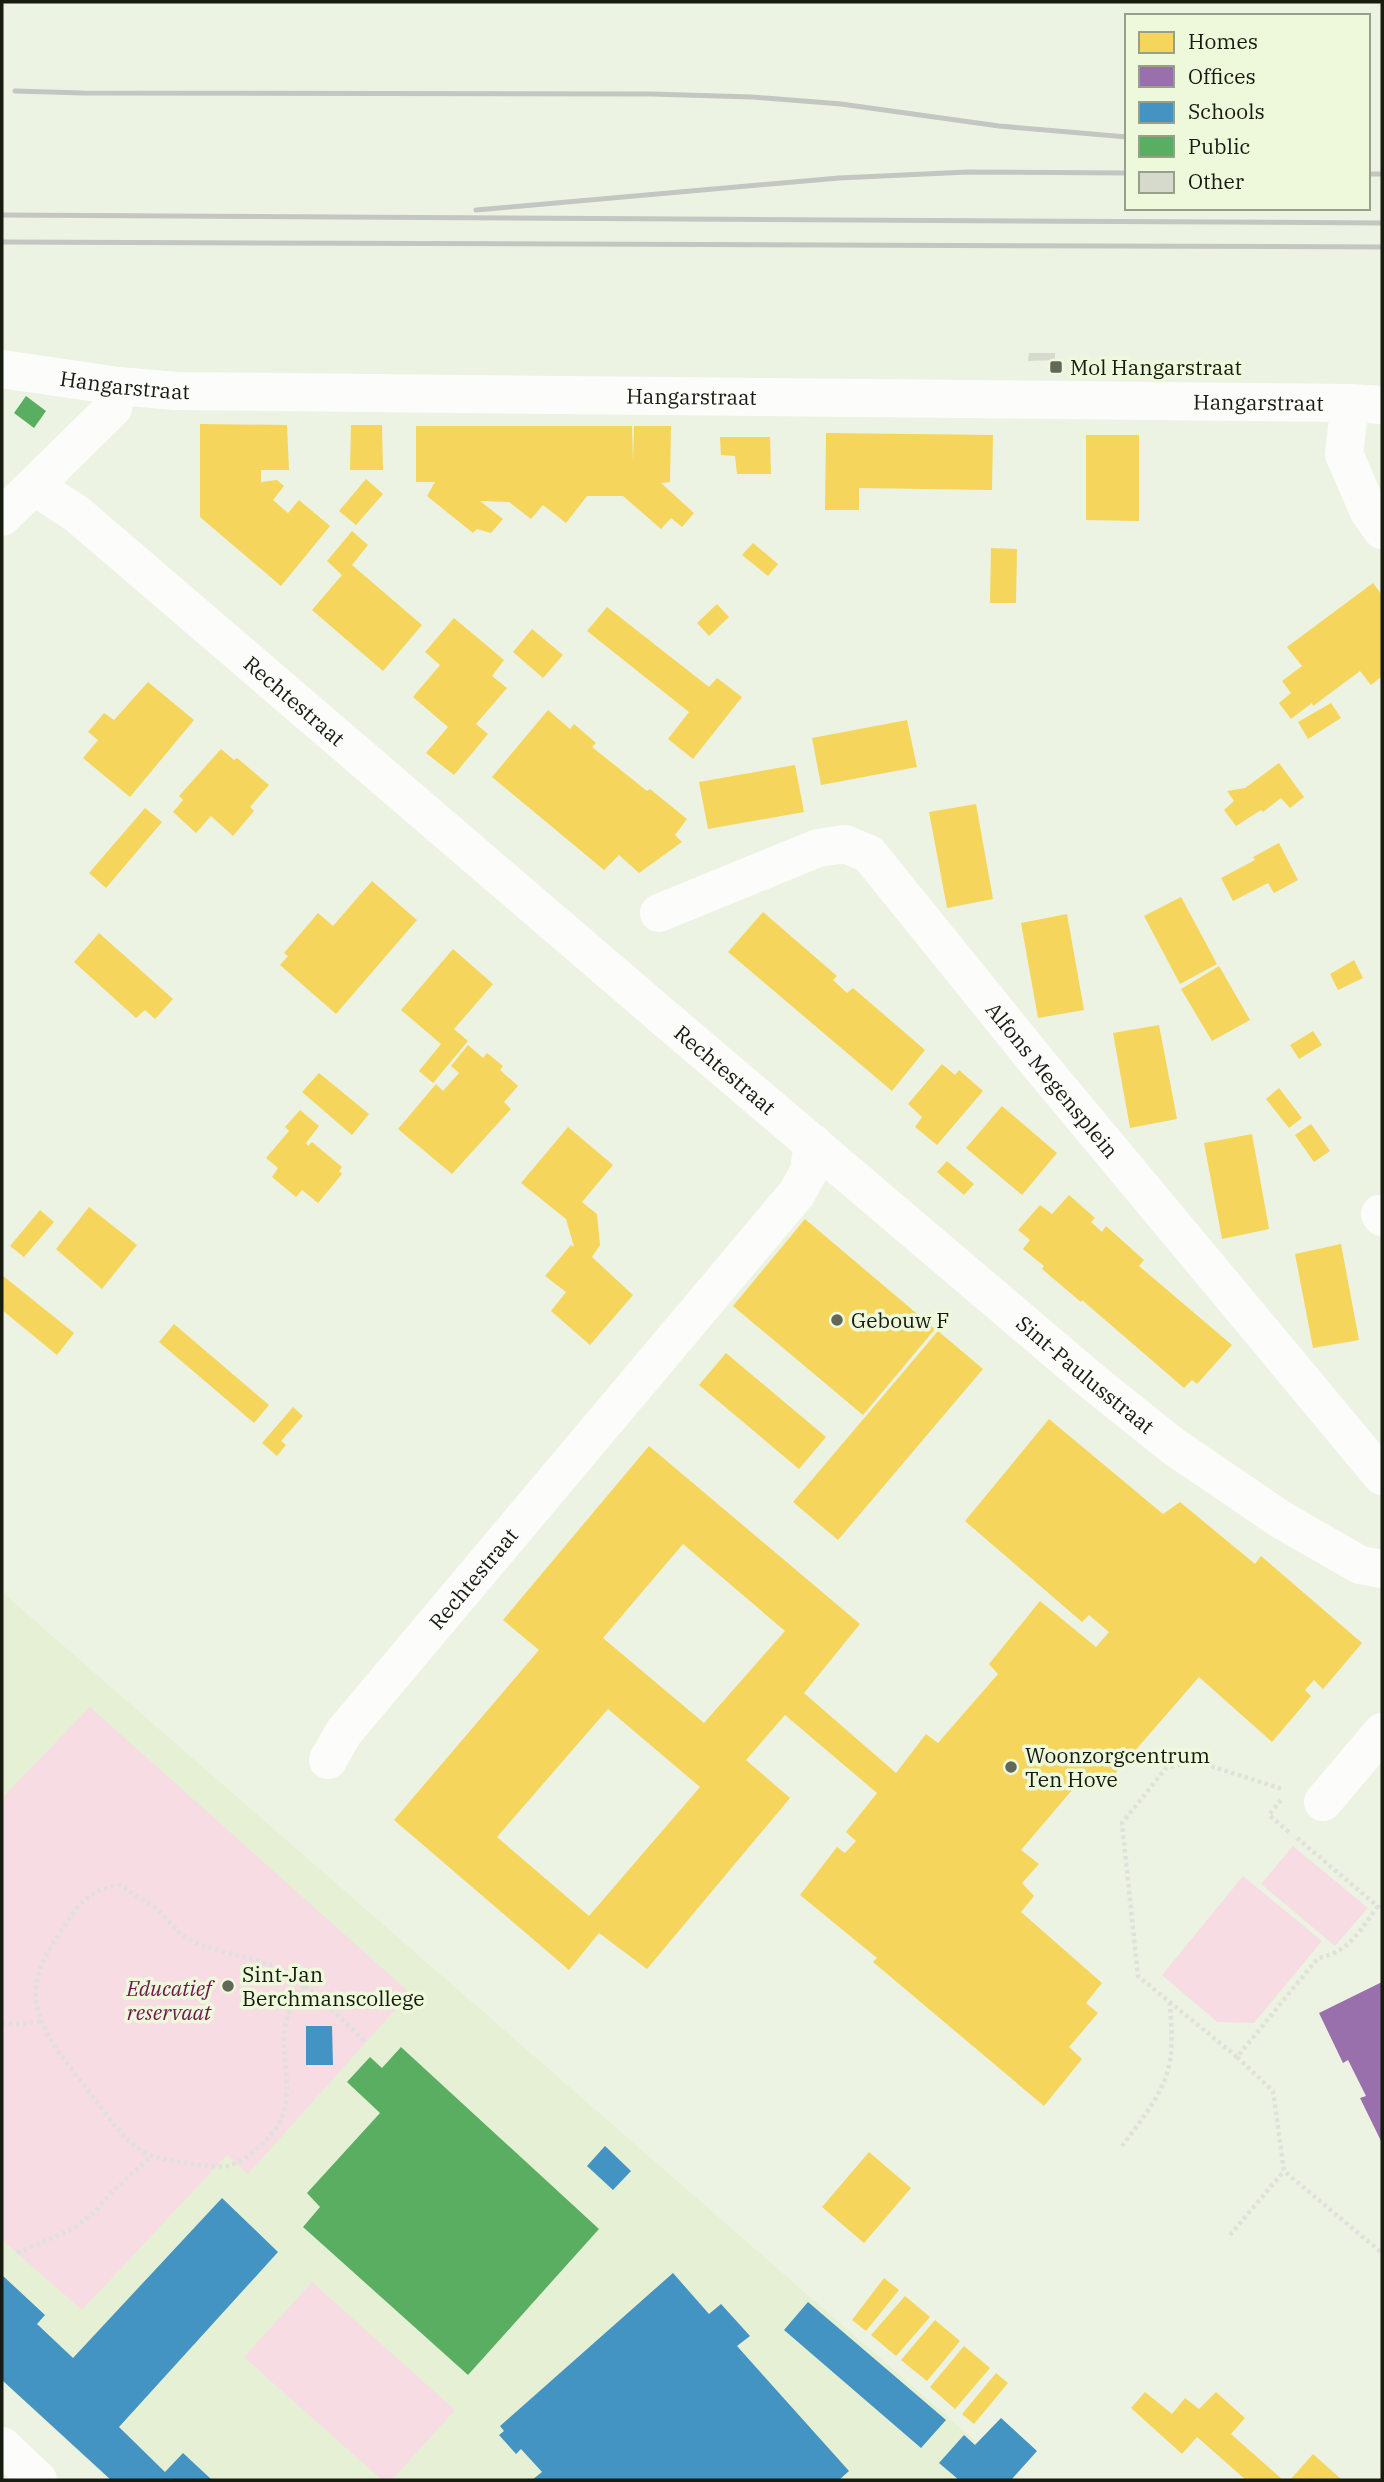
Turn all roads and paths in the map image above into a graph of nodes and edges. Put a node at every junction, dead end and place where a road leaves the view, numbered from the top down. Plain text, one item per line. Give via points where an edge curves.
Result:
1 (2, 369) edge
2 (118, 386) junction
3 (1366, 404) edge
4 (34, 486) junction
5 (2, 517) edge
6 (1382, 530) edge
7 (659, 913) dead end
8 (813, 1143) junction
9 (1382, 1476) edge
10 (1382, 1569) edge
11 (1382, 1732) edge
12 (328, 1760) dead end
13 (1323, 1802) dead end
14 (1380, 1908) edge
15 (303, 1986) junction
16 (1170, 2002) junction
17 (41, 2021) junction
18 (2, 2023) edge
19 (366, 2042) dead end
20 (1237, 2057) junction
21 (1122, 2146) dead end
22 (151, 2156) junction
23 (1284, 2171) junction
24 (1230, 2235) dead end
25 (17, 2253) dead end
26 (1382, 2253) edge
27 (2, 2446) edge
28 (38, 2480) edge

1 - 2 street, Hangarstraat
2 - 3 street, Hangarstraat
2 - 4 street via 113,408
3 - 6 street via 1344,454 1369,512
4 - 5 street
4 - 8 street, Rechtestraat via 77,514
7 - 9 street, Alfons Megensplein via 818,848 845,844 869,854
8 - 10 street, Sint-Paulusstraat via 1172,1446 1280,1519 1360,1565
8 - 12 street, Rechtestraat via 809,1171 797,1193 344,1732
11 - 13 street
14 - 16 path via 1269,1815 1288,1791 1195,1761 1166,1768 1122,1823 1138,1976
14 - 20 path via 1348,1947 1318,1958
15 - 17 path via 287,1973 192,1941 157,1909 120,1885 86,1897 41,1961 36,1997
15 - 19 path
15 - 22 path via 286,2020 286,2106 274,2133 249,2157 226,2166
16 - 20 path
16 - 21 path via 1168,2070
17 - 18 path
17 - 22 path via 62,2058 128,2140
20 - 23 path via 1273,2091
22 - 25 path via 73,2229
23 - 24 path
23 - 26 path
27 - 28 street

